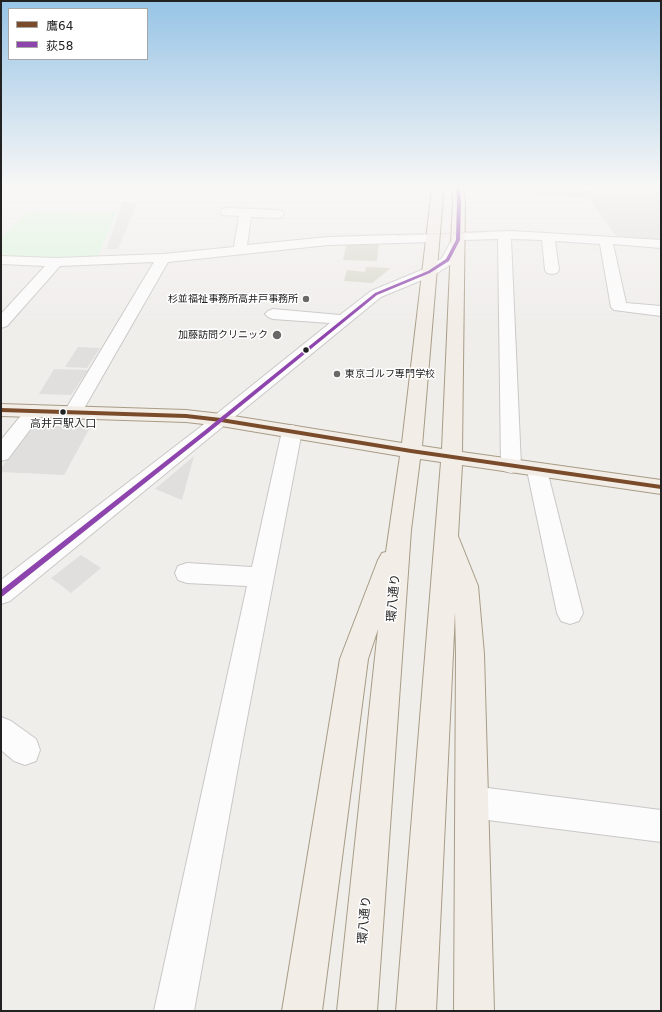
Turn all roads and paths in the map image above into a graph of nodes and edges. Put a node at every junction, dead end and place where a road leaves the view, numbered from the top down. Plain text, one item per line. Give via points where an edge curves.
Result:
1 (243, 232) edge
2 (433, 232) edge
3 (458, 232) edge
4 (480, 232) edge
5 (397, 235) dead end
6 (504, 235) junction
7 (548, 237) junction
8 (432, 238) junction
9 (458, 238) junction
10 (606, 240) junction
11 (658, 247) edge
12 (240, 249) junction
13 (163, 258) junction
14 (1, 260) edge
15 (56, 262) junction
16 (552, 270) dead end
17 (429, 272) junction
18 (661, 311) edge
19 (273, 314) dead end
20 (344, 320) junction
21 (1, 323) edge
22 (1, 410) edge
23 (35, 411) junction
24 (73, 412) junction
25 (221, 420) junction
26 (292, 431) junction
27 (411, 451) junction
28 (1, 454) edge
29 (452, 457) junction
30 (511, 466) junction
31 (537, 470) junction
32 (661, 488) edge
33 (400, 530) junction
34 (448, 536) junction
35 (187, 573) dead end
36 (262, 577) junction
37 (1, 594) edge
38 (570, 613) dead end
39 (1, 731) edge
40 (25, 750) dead end
41 (472, 802) junction
42 (661, 826) edge
43 (417, 995) edge
44 (174, 1011) edge
45 (302, 1011) edge
46 (357, 1011) edge
47 (474, 1011) edge

1 - 12 street
2 - 8 main road, 環八通り
3 - 9 main road
4 - 5 path, bridge
6 - 7 street
6 - 9 street
6 - 30 street
7 - 10 street
7 - 16 street
8 - 12 street via 328,241
8 - 17 main road, 環八通り
9 - 17 street via 448,260
9 - 29 main road
10 - 11 street
10 - 18 street via 619,307
12 - 13 street
13 - 15 street
13 - 24 street
14 - 15 street
15 - 21 street
17 - 20 street via 376,294
17 - 27 main road, 環八通り
19 - 20 street
20 - 25 street
22 - 23 main road
23 - 24 main road
23 - 28 street
24 - 25 main road via 186,416
25 - 26 main road
25 - 37 street
26 - 27 main road
26 - 36 street
27 - 29 main road
27 - 33 main road, 環八通り
29 - 30 main road
29 - 34 main road
30 - 31 main road
31 - 32 main road
31 - 38 street
33 - 45 main road via 354,659
33 - 46 main road, 環八通り
34 - 41 main road via 466,586 470,654
34 - 43 main road
35 - 36 street
36 - 44 street
39 - 40 street
41 - 42 street
41 - 47 main road

